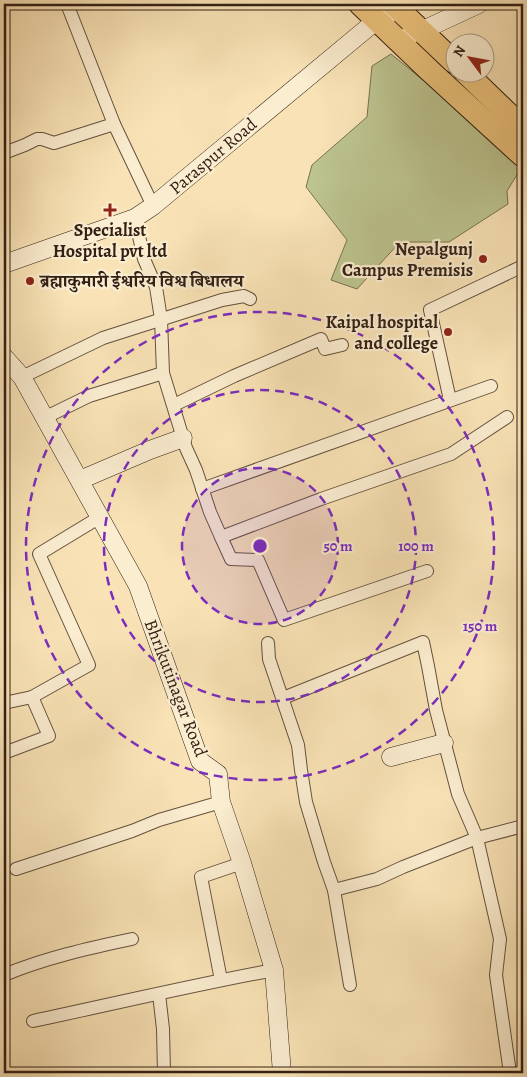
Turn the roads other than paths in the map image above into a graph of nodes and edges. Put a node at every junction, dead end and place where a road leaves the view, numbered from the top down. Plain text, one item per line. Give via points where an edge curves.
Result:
1 (68, 4) edge
2 (360, 4) edge
3 (479, 4) edge
4 (397, 7) edge
5 (377, 20) junction
6 (421, 31) junction
7 (395, 38) junction
8 (444, 53) edge
9 (475, 82) edge
10 (114, 124) junction
11 (523, 128) edge
12 (4, 153) edge
13 (523, 156) edge
14 (153, 206) junction
15 (135, 218) junction
16 (4, 264) edge
17 (523, 266) edge
18 (250, 299) dead end
19 (161, 319) junction
20 (342, 345) dead end
21 (4, 357) edge
22 (163, 373) junction
23 (22, 377) junction
24 (492, 386) dead end
25 (450, 400) junction
26 (174, 405) junction
27 (507, 417) dead end
28 (44, 418) junction
29 (183, 438) junction
30 (80, 480) junction
31 (202, 489) junction
32 (100, 517) junction
33 (221, 537) junction
34 (427, 571) dead end
35 (268, 644) dead end
36 (32, 698) junction
37 (283, 698) junction
38 (4, 703) edge
39 (444, 743) junction
40 (4, 753) edge
41 (391, 757) dead end
42 (221, 802) junction
43 (523, 826) edge
44 (478, 838) junction
45 (242, 864) junction
46 (16, 869) dead end
47 (334, 890) junction
48 (132, 938) dead end
49 (274, 970) junction
50 (4, 975) edge
51 (221, 980) junction
52 (350, 985) dead end
53 (159, 994) junction
54 (33, 1021) dead end
55 (164, 1073) edge
56 (282, 1073) edge
57 (510, 1073) edge

1 - 10 street
2 - 5 highway
3 - 6 street
4 - 5 street, Paraspur Road
4 - 6 highway
5 - 7 highway
5 - 14 street, Paraspur Road
6 - 7 street
6 - 8 highway
7 - 13 highway
9 - 11 highway
10 - 12 street via 54,142 37,139
10 - 14 street
14 - 15 street, Paraspur Road
15 - 16 street, Paraspur Road
15 - 19 street via 144,259 156,287
17 - 25 street via 430,310
18 - 19 street via 244,296 222,300
19 - 22 street
19 - 23 street via 103,338
20 - 26 street via 325,349 321,339
21 - 23 street, Bhrikutinagar Road
22 - 26 street
22 - 28 street via 90,396
23 - 28 street, Bhrikutinagar Road
24 - 25 street
25 - 31 street
26 - 29 street
27 - 33 street via 451,454
28 - 30 street, Bhrikutinagar Road
29 - 30 street
29 - 31 street
30 - 32 street, Bhrikutinagar Road
31 - 33 street
32 - 36 street via 39,554 89,665
32 - 42 street, Bhrikutinagar Road via 138,586 200,761 218,774
33 - 34 street via 231,559 258,560 284,620
35 - 37 street via 269,659
36 - 38 street
36 - 40 street via 49,736
37 - 39 street via 423,642
37 - 47 street via 298,745 306,802
39 - 41 street
39 - 44 street via 458,794
42 - 45 street, Bhrikutinagar Road
42 - 46 street
43 - 44 street
44 - 47 street via 377,879
44 - 57 street via 500,939 496,975
45 - 49 street, Bhrikutinagar Road
45 - 51 street via 202,877
47 - 52 street
48 - 50 street via 29,964
49 - 51 street
49 - 56 street, Bhrikutinagar Road
51 - 53 street
53 - 54 street
53 - 55 street

